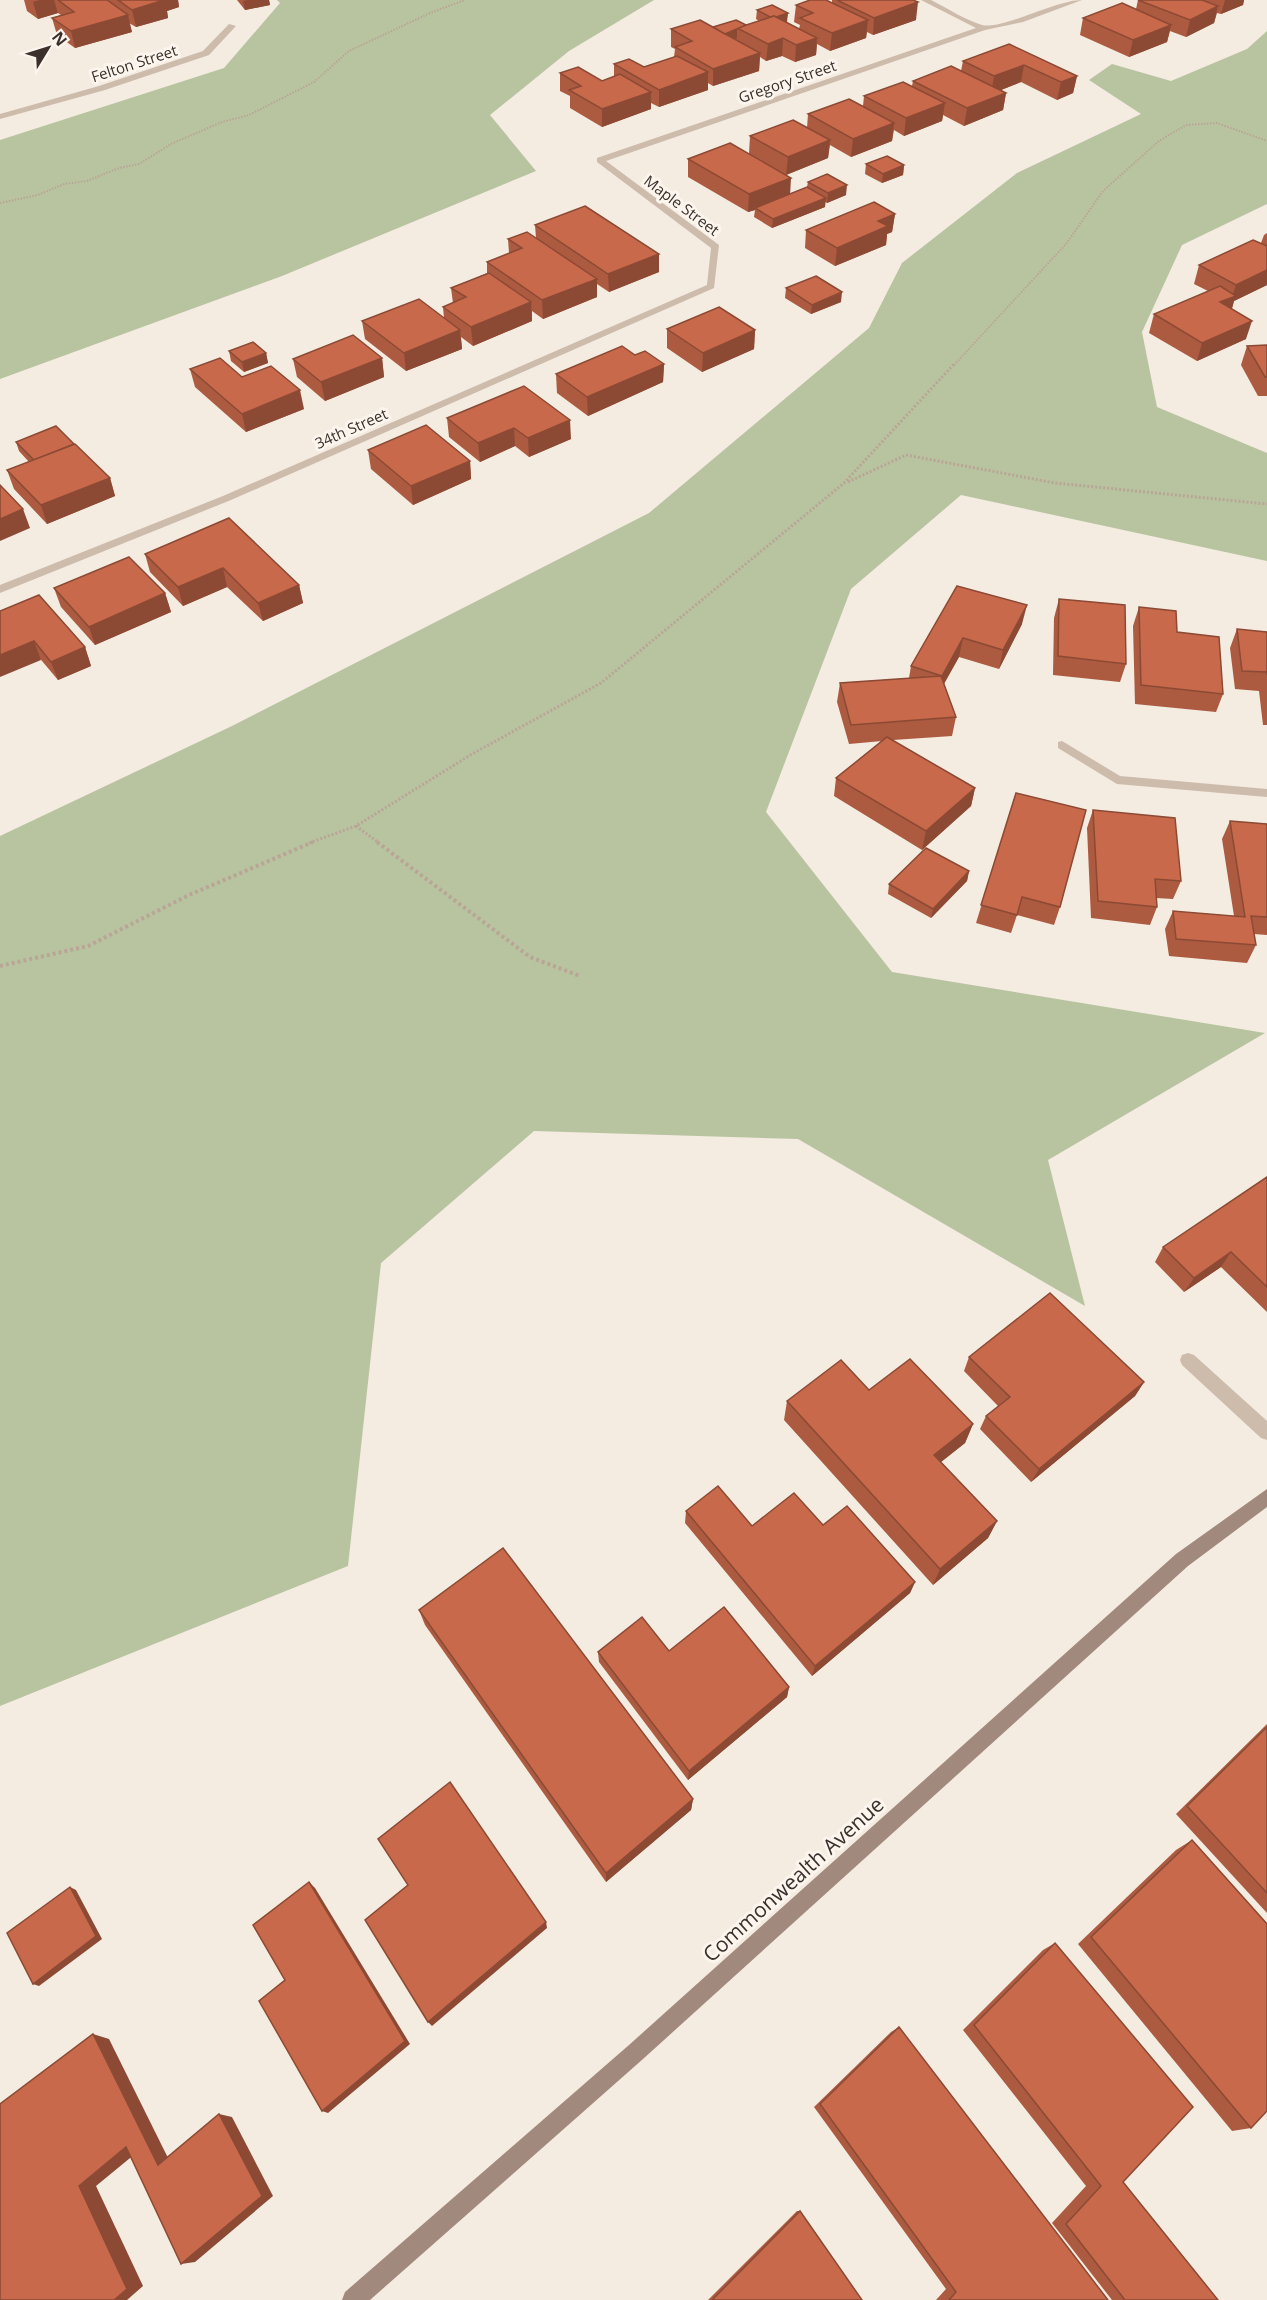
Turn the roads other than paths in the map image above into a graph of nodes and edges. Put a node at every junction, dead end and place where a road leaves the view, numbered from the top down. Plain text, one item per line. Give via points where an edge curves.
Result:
1 (926, 0) edge
2 (1078, 0) edge
3 (232, 26) dead end
4 (983, 28) junction
5 (0, 117) edge
6 (600, 160) joint
7 (711, 286) joint
8 (0, 588) edge
9 (1062, 745) dead end
10 (1267, 793) edge
11 (1188, 1360) dead end
12 (1267, 1432) edge
13 (1267, 1497) edge
14 (353, 2300) edge

1 - 4 street
2 - 4 street, Gregory Street
3 - 5 street, Felton Street via 206,53
4 - 6 street, Gregory Street
6 - 7 street, Maple Street via 716,247
7 - 8 street, 34th Street via 227,498
9 - 10 street via 1117,780
11 - 12 street
13 - 14 street, Commonwealth Avenue via 1182,1560 636,2052

